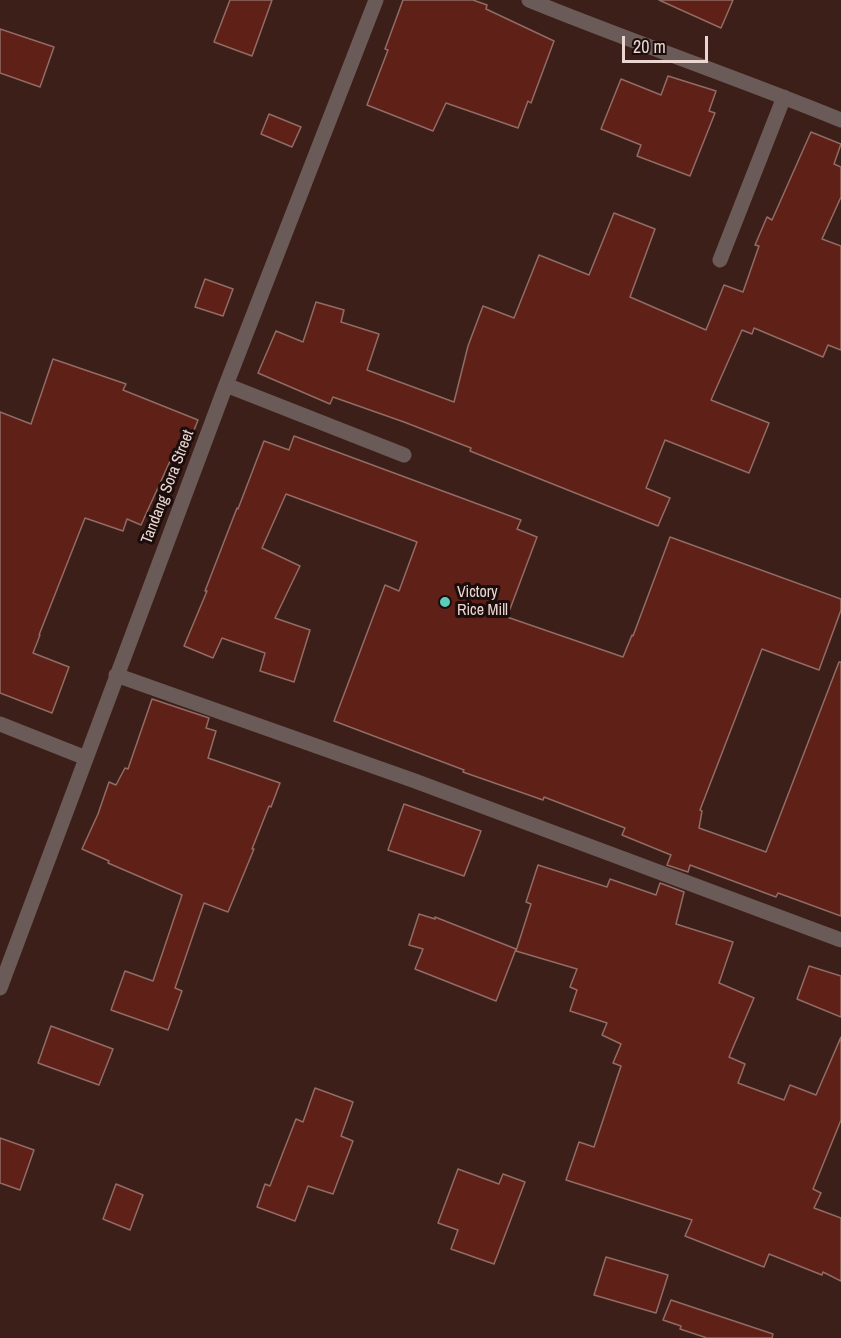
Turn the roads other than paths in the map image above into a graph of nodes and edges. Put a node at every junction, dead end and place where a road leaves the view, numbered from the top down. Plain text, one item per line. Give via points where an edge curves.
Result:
1 (376, 0) edge
2 (529, 0) edge
3 (784, 97) junction
4 (841, 120) edge
5 (720, 260) dead end
6 (226, 385) junction
7 (404, 455) dead end
8 (116, 675) junction
9 (0, 724) edge
10 (86, 758) junction
11 (841, 940) edge
12 (0, 988) edge

1 - 6 street, Tandang Sora Street
2 - 3 street
3 - 4 street
3 - 5 street
6 - 7 street
6 - 8 street, Tandang Sora Street
8 - 10 street, Tandang Sora Street
8 - 11 street via 415,781
9 - 10 street
10 - 12 street, Tandang Sora Street

